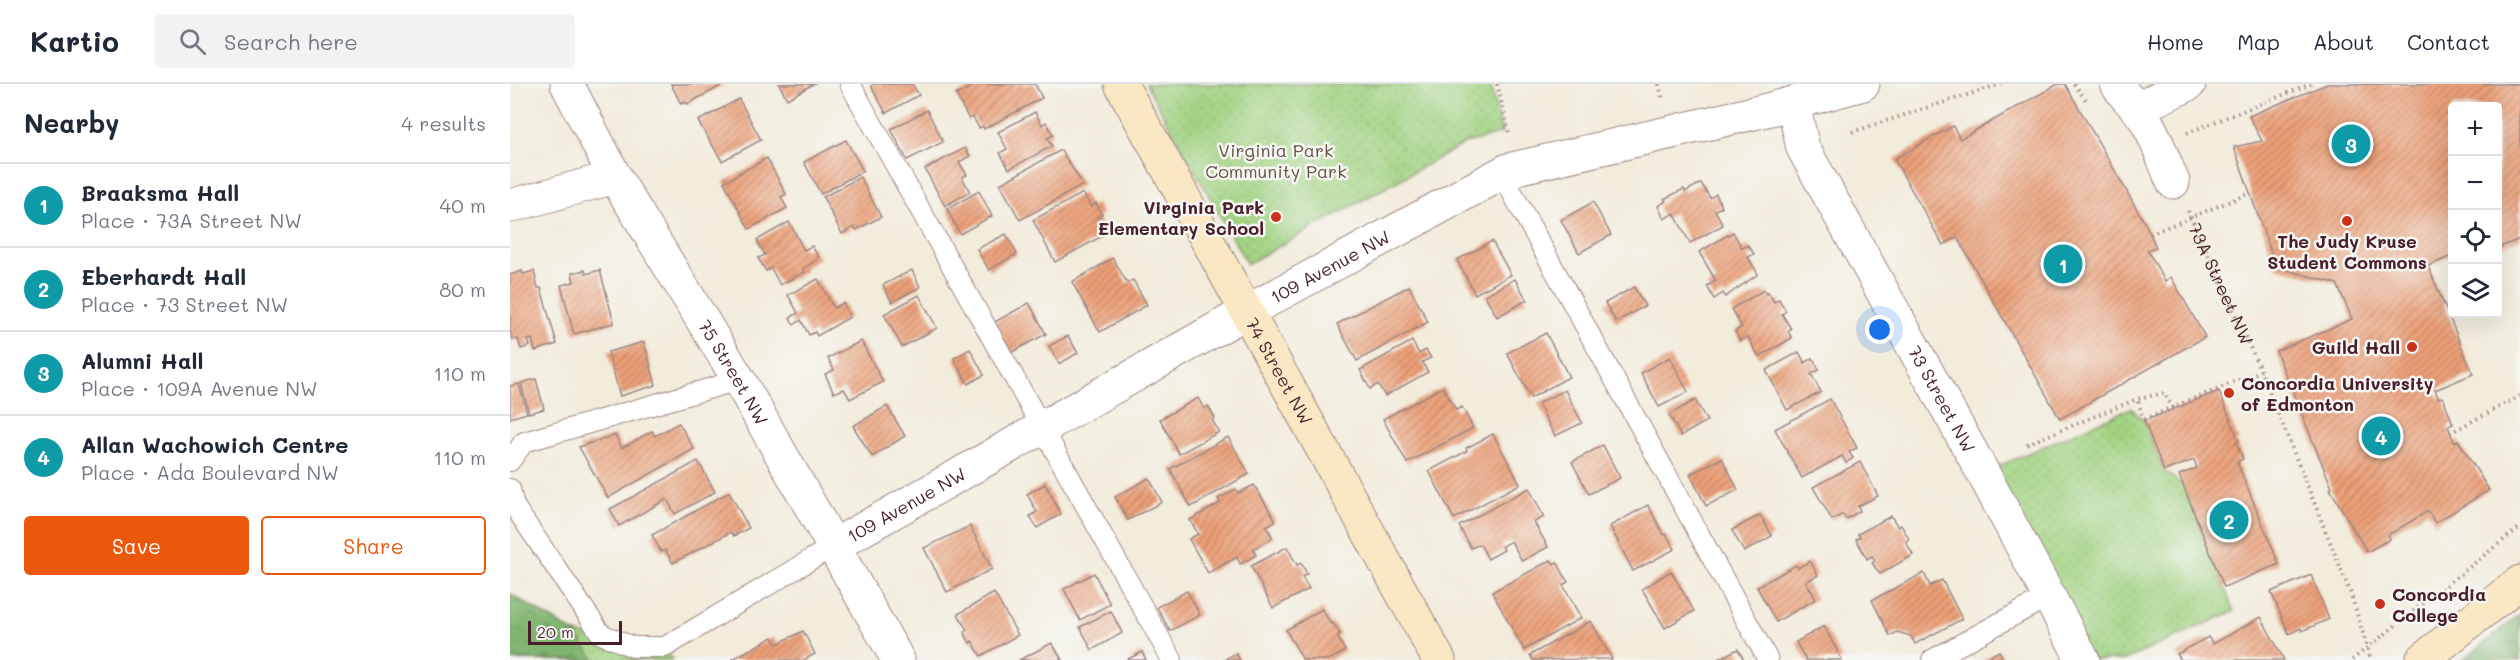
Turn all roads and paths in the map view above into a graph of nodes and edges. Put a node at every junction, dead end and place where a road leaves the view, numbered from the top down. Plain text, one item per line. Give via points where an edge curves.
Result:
1 (567, 84) edge
2 (850, 84) edge
3 (1121, 84) edge
4 (1497, 84) edge
5 (1863, 84) edge
6 (2001, 84) edge
7 (2189, 84) edge
8 (2311, 84) edge
9 (2128, 96) edge
10 (1793, 103) junction
11 (2237, 113) dead end
12 (1852, 132) dead end
13 (1509, 134) dead end
14 (1502, 174) junction
15 (615, 177) junction
16 (2173, 182) joint
17 (2250, 193) dead end
18 (510, 206) edge
19 (2150, 234) dead end
20 (1248, 311) junction
21 (2261, 371) junction
22 (739, 380) junction
23 (2520, 396) edge
24 (2137, 399) junction
25 (2173, 408) junction
26 (1042, 427) junction
27 (2451, 433) dead end
28 (2027, 444) dead end
29 (510, 461) edge
30 (510, 489) edge
31 (2520, 527) edge
32 (835, 545) junction
33 (2520, 582) edge
34 (2049, 596) junction
35 (2366, 648) junction
36 (898, 660) edge
37 (1172, 660) edge
38 (1439, 660) edge
39 (1768, 660) edge
40 (1932, 660) edge
41 (2083, 660) edge
42 (2352, 660) edge
43 (2371, 660) edge
44 (2422, 660) edge

1 - 15 street, 75 Street NW
2 - 26 lane
3 - 20 street, 74 Street NW
4 - 13 path
5 - 10 street, 109 Avenue NW
6 - 12 path
7 - 9 street
8 - 11 path
9 - 16 street via 2148,123
10 - 14 street, 109 Avenue NW
10 - 34 street, 73 Street NW via 1803,148
14 - 20 street, 109 Avenue NW
14 - 39 lane
15 - 18 street
15 - 22 street, 75 Street NW
16 - 21 path, 73A Street NW
17 - 19 path, bridge
20 - 26 street, 109 Avenue NW
20 - 38 street, 74 Street NW
21 - 25 path
21 - 35 path, 73A Street NW via 2351,594
22 - 29 lane via 524,442
22 - 32 street, 75 Street NW
23 - 27 path
24 - 25 path via 2164,393
24 - 25 path via 2144,419
24 - 28 path
26 - 32 street, 109 Avenue NW
26 - 37 lane
30 - 32 lane via 514,506 601,634 633,647 665,647
31 - 35 path
32 - 36 street, 75 Street NW
33 - 44 street
34 - 40 lane
34 - 41 street, 73 Street NW
35 - 42 path
35 - 43 path, 73A Street NW

